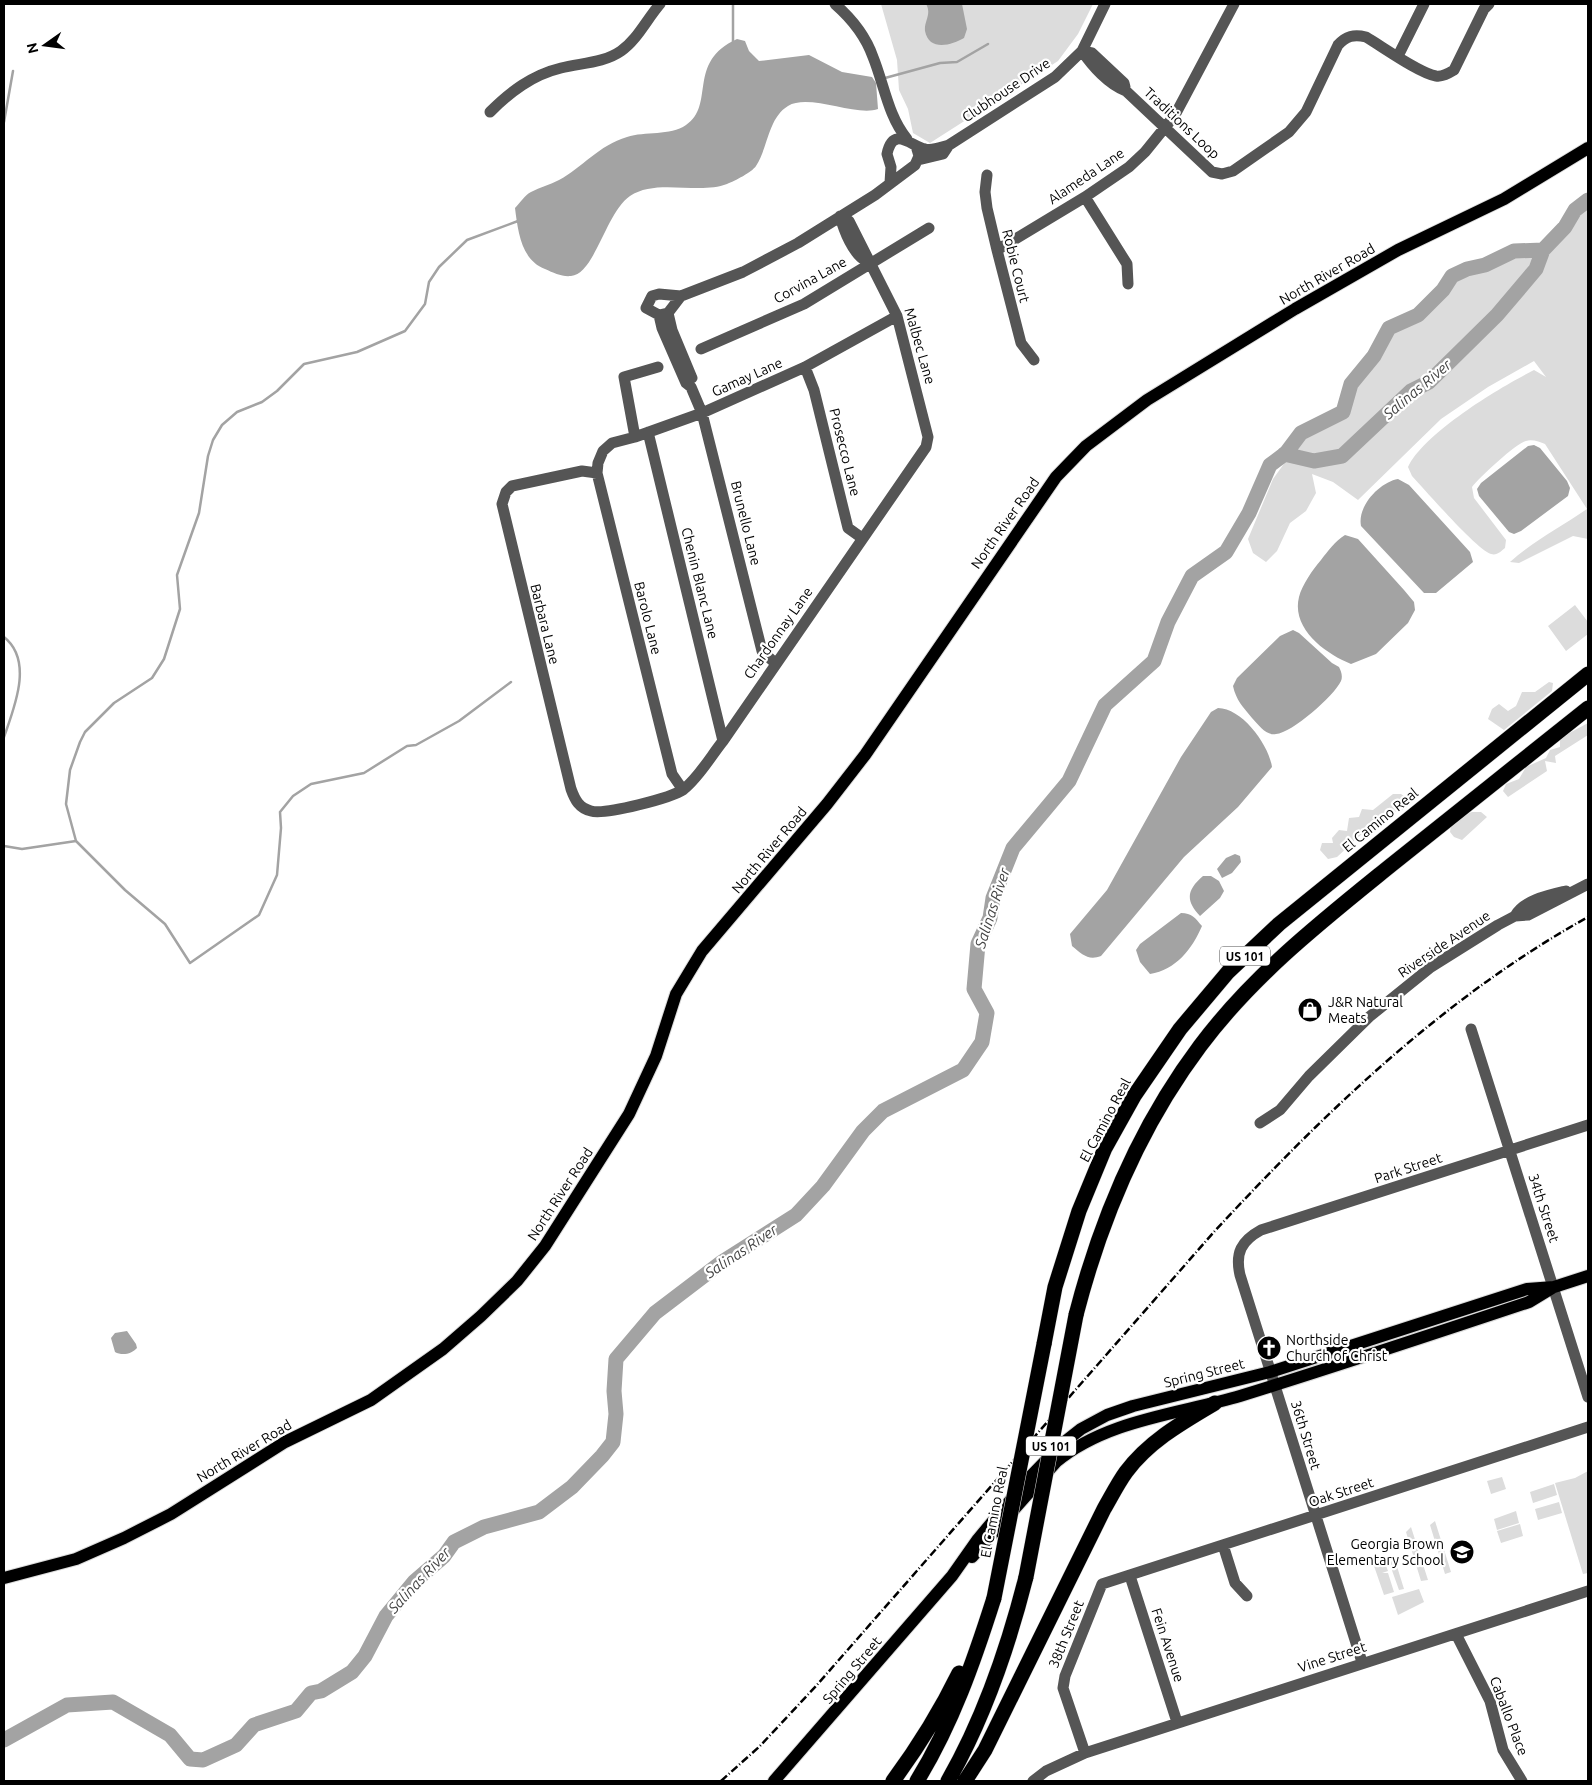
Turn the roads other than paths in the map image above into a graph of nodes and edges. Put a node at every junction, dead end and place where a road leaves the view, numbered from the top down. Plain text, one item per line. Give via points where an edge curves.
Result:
1 (660, 4) edge
2 (835, 4) edge
3 (1105, 4) edge
4 (1234, 4) edge
5 (1424, 4) edge
6 (1482, 5) edge
7 (1082, 51) junction
8 (1398, 56) junction
9 (490, 112) dead end
10 (892, 114) junction
11 (1167, 128) junction
12 (912, 143) junction
13 (890, 146) junction
14 (949, 146) junction
15 (1588, 148) edge
16 (918, 160) junction
17 (892, 167) junction
18 (904, 171) junction
19 (987, 175) dead end
20 (890, 183) junction
21 (1085, 198) junction
22 (840, 216) junction
23 (929, 228) dead end
24 (997, 250) junction
25 (870, 263) junction
26 (1128, 284) dead end
27 (681, 296) junction
28 (664, 314) junction
29 (897, 316) junction
30 (701, 349) dead end
31 (1034, 360) dead end
32 (658, 367) dead end
33 (805, 367) junction
34 (702, 413) junction
35 (648, 432) junction
36 (634, 437) junction
37 (928, 441) joint
38 (603, 451) joint
39 (597, 473) junction
40 (862, 538) junction
41 (775, 664) junction
42 (1588, 674) edge
43 (1588, 708) edge
44 (723, 741) junction
45 (683, 790) junction
46 (627, 807) joint
47 (1585, 885) edge
48 (1471, 1029) dead end
49 (1260, 1123) dead end
50 (1588, 1125) edge
51 (1510, 1150) junction
52 (1240, 1246) joint
53 (1588, 1276) edge
54 (1554, 1287) junction
55 (1270, 1372) junction
56 (1275, 1385) junction
57 (1588, 1396) edge
58 (1215, 1403) junction
59 (1588, 1427) edge
60 (1316, 1516) junction
61 (1223, 1545) junction
62 (952, 1576) junction
63 (1130, 1576) junction
64 (4, 1578) edge
65 (1102, 1584) joint
66 (1588, 1591) edge
67 (1247, 1596) dead end
68 (986, 1621) junction
69 (1456, 1634) junction
70 (1362, 1662) junction
71 (1177, 1722) junction
72 (1085, 1753) junction
73 (774, 1781) edge
74 (893, 1781) edge
75 (916, 1781) edge
76 (948, 1781) edge
77 (965, 1781) edge
78 (1033, 1781) edge
79 (1522, 1781) edge

1 - 9 street via 620,52 592,62 559,68 525,82
2 - 10 street via 869,47
3 - 7 street, Clubhouse Drive
4 - 11 street, Alameda Lane
5 - 8 street
6 - 8 street, Traditions Loop via 1454,70 1446,75 1436,76
7 - 11 street, Traditions Loop via 1092,53 1124,83 1126,91
7 - 14 street, Clubhouse Drive via 1055,77
8 - 11 street, Traditions Loop via 1366,37 1357,35 1343,40 1306,112 1289,132 1233,171 1212,172
10 - 12 street
10 - 13 street
11 - 21 street, Alameda Lane via 1129,167
12 - 13 street, Clubhouse Drive via 900,138
12 - 14 street, Clubhouse Drive via 928,150
12 - 16 street
13 - 17 street via 887,154
14 - 16 street, Clubhouse Drive via 943,154
15 - 64 main road, North River Road via 1504,199 1398,250 1155,395 1086,446 1056,477 865,755 702,952 676,994 656,1056 629,1114 545,1246 517,1281 482,1316 433,1357 371,1400 284,1442 171,1514 76,1559
16 - 18 street, Clubhouse Drive
17 - 18 street
17 - 20 street
18 - 20 street, Clubhouse Drive
19 - 24 street, Robie Court via 987,208
20 - 22 street, Clubhouse Drive
21 - 24 street, Alameda Lane
21 - 26 street via 1126,264
22 - 25 street, Malbec Lane via 844,230 862,258
22 - 27 street, Clubhouse Drive via 743,272
23 - 25 street, Corvina Lane
24 - 31 street, Robie Court via 1021,343
25 - 29 street, Malbec Lane
25 - 30 street, Corvina Lane via 804,304
27 - 28 street
27 - 28 street via 652,296 646,308
28 - 34 street, Brunello Lane via 662,328
29 - 33 street, Gamay Lane
29 - 37 street, Malbec Lane
32 - 36 street via 624,377
33 - 34 street, Gamay Lane
33 - 40 street, Prosecco Lane via 814,390 848,528
34 - 35 street, Gamay Lane
34 - 41 street, Brunello Lane via 762,651
35 - 36 street, Gamay Lane
35 - 44 street, Chenin Blanc Lane
36 - 38 street, Gamay Lane via 612,443
37 - 40 street, Chardonnay Lane
38 - 39 street, Barolo Lane
39 - 45 street, Barolo Lane via 672,774
39 - 46 street, Barbara Lane via 582,471 512,486 506,492 502,512 575,800 590,811 602,813
40 - 41 street, Chardonnay Lane
41 - 44 street, Chardonnay Lane
42 - 68 highway, El Camino Real / US 101, bridge via 1279,924 1228,972 1180,1029 1134,1096 1105,1148 1055,1287 994,1598
43 - 76 highway, US 101, bridge via 1322,921 1276,962 1201,1045 1140,1141 1109,1210 1086,1276 1026,1577 1012,1631 988,1698
44 - 45 street, Chardonnay Lane
45 - 46 street, Chardonnay Lane via 673,796
47 - 49 street, Riverside Avenue via 1528,915 1515,916 1431,967 1369,1017 1309,1076 1280,1110
48 - 51 street, 34th Street
50 - 51 street, Park Street
51 - 52 street, Park Street via 1261,1230
51 - 54 street, 34th Street
52 - 55 street, 36th Street via 1237,1265
53 - 54 main road, Spring Street
54 - 55 main road, Spring Street via 1527,1288
54 - 56 main road, Spring Street via 1529,1302
54 - 57 street, 34th Street
55 - 56 street, 36th Street
55 - 62 main road, Spring Street via 1133,1406 1081,1429 1030,1477 978,1538
56 - 58 main road, Spring Street
56 - 60 street, 36th Street
58 - 62 main road, Spring Street via 1111,1431 1072,1449 1056,1462 987,1542
58 - 77 highway via 1162,1437 1126,1472 1104,1509 985,1750
59 - 60 street, Oak Street
60 - 61 street, Oak Street
60 - 70 street, 36th Street
61 - 63 street, Oak Street
61 - 67 street via 1235,1583
62 - 73 main road, Spring Street
63 - 65 street, Oak Street
63 - 71 street, Fein Avenue
65 - 72 street, 38th Street via 1063,1688
66 - 69 street, Vine Street
68 - 74 highway via 944,1703
68 - 75 highway, El Camino Real / US 101 via 952,1712
69 - 70 street, Vine Street
69 - 79 street, Caballo Place via 1490,1701 1503,1750
70 - 71 street, Vine Street
71 - 72 street, Vine Street
72 - 78 street, Vine Street via 1046,1770

